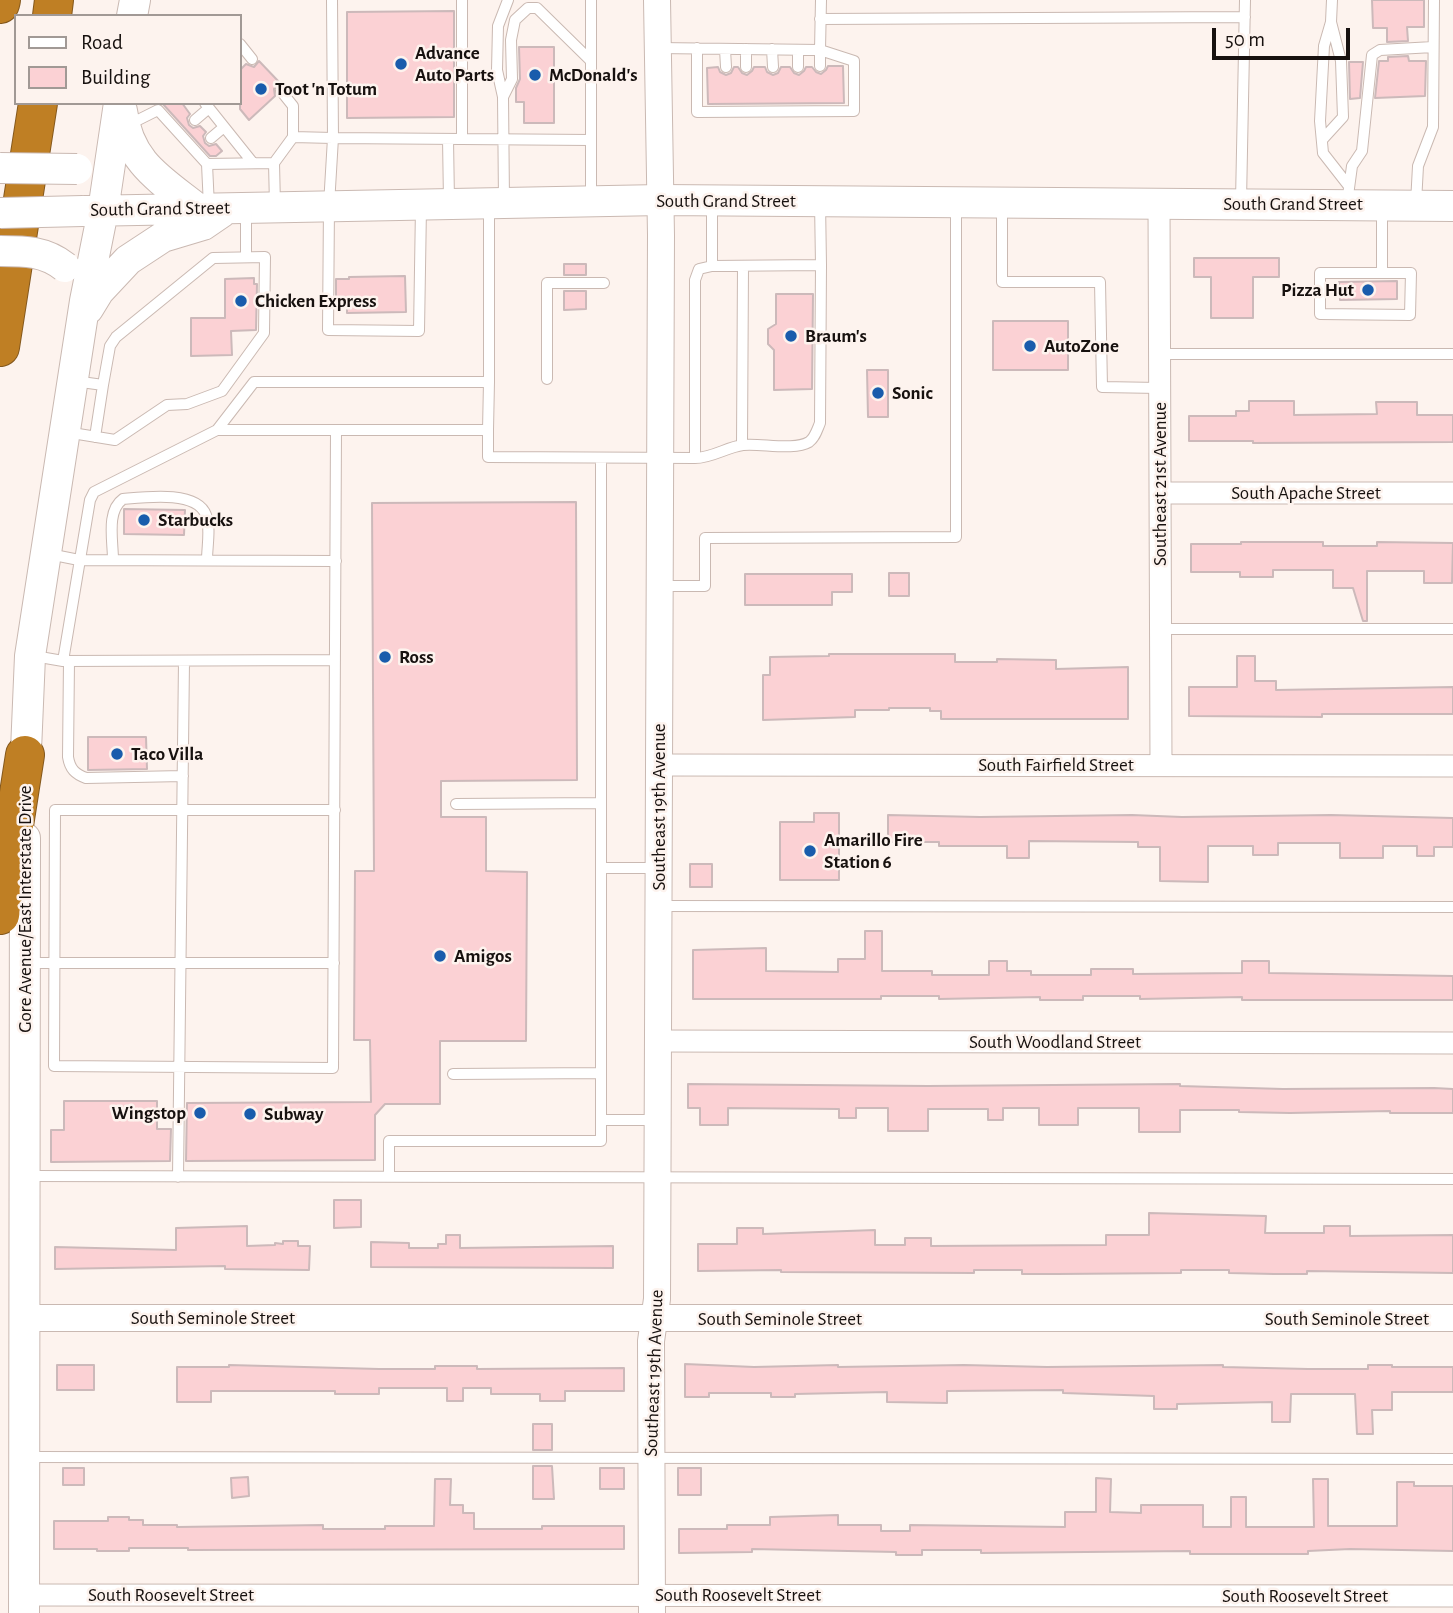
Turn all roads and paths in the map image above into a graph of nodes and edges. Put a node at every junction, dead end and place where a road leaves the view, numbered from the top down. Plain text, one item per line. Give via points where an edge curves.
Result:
1 (332, 0) edge
2 (461, 0) edge
3 (508, 0) edge
4 (591, 0) edge
5 (657, 0) edge
6 (821, 0) edge
7 (1245, 0) edge
8 (1332, 0) edge
9 (1434, 0) edge
10 (1245, 17) junction
11 (820, 19) junction
12 (1331, 22) junction
13 (242, 46) edge
14 (1433, 47) junction
15 (658, 48) junction
16 (697, 48) junction
17 (725, 49) junction
18 (746, 49) junction
19 (772, 49) junction
20 (799, 50) junction
21 (820, 50) junction
22 (252, 59) dead end
23 (591, 61) junction
24 (820, 66) dead end
25 (726, 67) dead end
26 (746, 67) dead end
27 (773, 67) dead end
28 (799, 67) dead end
29 (281, 91) dead end
30 (503, 97) junction
31 (38, 105) edge
32 (207, 106) edge
33 (162, 110) edge
34 (119, 120) edge
35 (195, 120) dead end
36 (224, 127) junction
37 (293, 137) junction
38 (211, 138) dead end
39 (333, 138) junction
40 (448, 139) junction
41 (461, 139) junction
42 (504, 139) junction
43 (591, 139) junction
44 (1322, 140) junction
45 (253, 163) junction
46 (274, 163) junction
47 (207, 164) junction
48 (0, 168) edge
49 (1348, 195) junction
50 (661, 200) junction
51 (712, 201) junction
52 (820, 201) junction
53 (591, 202) junction
54 (956, 202) junction
55 (497, 203) junction
56 (1003, 203) junction
57 (435, 204) junction
58 (1159, 204) junction
59 (1241, 204) junction
60 (329, 205) junction
61 (1382, 205) junction
62 (1416, 205) junction
63 (1453, 206) edge
64 (231, 208) junction
65 (93, 211) junction
66 (0, 212) edge
67 (0, 251) edge
68 (246, 257) junction
69 (821, 265) junction
70 (743, 266) junction
71 (712, 267) junction
72 (1382, 274) junction
73 (604, 283) dead end
74 (85, 308) junction
75 (0, 347) edge
76 (1159, 354) junction
77 (1453, 354) edge
78 (547, 379) dead end
79 (74, 381) junction
80 (489, 382) junction
81 (103, 385) junction
82 (1159, 388) junction
83 (217, 430) junction
84 (337, 430) junction
85 (488, 430) junction
86 (66, 432) junction
87 (95, 437) junction
88 (742, 445) junction
89 (601, 458) junction
90 (660, 458) junction
91 (695, 458) junction
92 (1160, 493) junction
93 (1453, 493) edge
94 (46, 553) junction
95 (79, 560) junction
96 (113, 560) junction
97 (208, 560) junction
98 (336, 561) junction
99 (660, 586) junction
100 (1160, 629) junction
101 (1453, 629) edge
102 (30, 656) junction
103 (335, 660) junction
104 (66, 661) junction
105 (184, 661) junction
106 (25, 755) junction
107 (659, 765) junction
108 (1161, 765) junction
109 (1453, 766) edge
110 (183, 776) junction
111 (601, 803) junction
112 (456, 804) dead end
113 (182, 809) junction
114 (335, 810) junction
115 (601, 868) junction
116 (659, 868) junction
117 (659, 906) junction
118 (1453, 907) edge
119 (0, 915) edge
120 (40, 963) junction
121 (181, 963) junction
122 (334, 963) junction
123 (658, 1041) junction
124 (1453, 1043) edge
125 (179, 1067) junction
126 (601, 1073) junction
127 (453, 1074) dead end
128 (601, 1120) junction
129 (658, 1120) junction
130 (24, 1176) junction
131 (178, 1177) junction
132 (389, 1177) junction
133 (658, 1178) junction
134 (1453, 1179) edge
135 (23, 1318) junction
136 (1453, 1318) edge
137 (654, 1319) junction
138 (24, 1457) junction
139 (652, 1459) junction
140 (1453, 1459) edge
141 (1453, 1596) edge
142 (24, 1604) edge
143 (652, 1604) edge

1 - 39 lane
2 - 41 lane
3 - 30 lane via 498,26
4 - 23 lane
5 - 15 street, Southeast 19th Avenue
6 - 11 lane
7 - 10 lane
8 - 12 lane
9 - 14 lane
10 - 11 lane
10 - 59 lane
11 - 21 lane
12 - 44 lane via 1324,46
12 - 44 lane via 1341,61 1342,117
13 - 22 lane
14 - 49 lane via 1380,50 1372,55 1362,151 1352,166
14 - 62 lane via 1433,127 1418,166
15 - 16 lane
15 - 50 street, Southeast 19th Avenue
16 - 17 lane
16 - 21 lane via 697,113 726,108 854,111 854,61
17 - 18 lane
17 - 25 lane
18 - 19 lane
18 - 26 lane
19 - 20 lane
19 - 27 lane
20 - 21 lane
20 - 28 lane
21 - 24 lane
23 - 30 lane via 537,8 528,8 515,20 512,79
23 - 43 lane
29 - 37 lane via 293,106
30 - 42 lane
31 - 75 highway
32 - 35 lane
32 - 36 lane
33 - 34 lane
33 - 47 lane
34 - 48 main road, bridge via 96,163 77,169
34 - 64 main road via 153,176
34 - 65 main road, Gore Avenue/East Interstate Drive
36 - 38 lane
36 - 45 lane
37 - 39 lane
37 - 46 lane
39 - 40 lane
39 - 60 lane
40 - 41 lane
40 - 57 lane
41 - 42 lane
42 - 43 lane
42 - 55 lane
43 - 53 lane
44 - 49 lane via 1323,153
45 - 46 lane
45 - 47 lane
46 - 64 lane
47 - 64 lane
49 - 59 main road, South Grand Street
49 - 61 main road, South Grand Street
50 - 51 main road, South Grand Street
50 - 53 main road, South Grand Street
50 - 90 street, Southeast 19th Avenue
51 - 52 main road, South Grand Street
51 - 71 lane
52 - 54 main road, South Grand Street
52 - 69 lane
53 - 55 main road, South Grand Street
54 - 56 main road, South Grand Street
54 - 99 lane via 956,537 705,538 705,586
55 - 57 main road, South Grand Street
55 - 80 lane
56 - 58 main road, South Grand Street
56 - 82 lane via 1003,282 1100,282 1102,387
57 - 60 main road, South Grand Street
57 - 60 lane via 419,331 328,330
58 - 59 main road, South Grand Street
58 - 76 street, Southeast 21st Avenue
60 - 64 main road, South Grand Street
61 - 62 main road, South Grand Street
61 - 72 lane
62 - 63 main road, South Grand Street
64 - 65 main road, South Grand Street
64 - 68 lane
64 - 74 main road via 203,225 163,237 128,260
65 - 66 main road, South Grand Street, bridge
65 - 74 main road, Gore Avenue/East Interstate Drive
67 - 74 main road, bridge via 35,251 54,258 65,267
68 - 81 lane via 213,258 116,337
68 - 87 lane via 265,257 264,333 222,391 187,404 167,405 115,440
69 - 70 lane
69 - 88 lane via 820,423 815,437 799,445
70 - 71 lane
70 - 88 lane
71 - 91 lane via 699,270 695,280
72 - 72 lane via 1320,274 1320,314 1410,315 1410,273
73 - 78 lane via 547,283
74 - 79 main road, Gore Avenue/East Interstate Drive
76 - 77 lane
76 - 82 street, Southeast 21st Avenue
79 - 81 lane
79 - 86 main road, Gore Avenue/East Interstate Drive
80 - 83 lane via 254,382
80 - 85 lane
81 - 87 lane
82 - 92 street, Southeast 21st Avenue
83 - 84 lane
83 - 95 lane via 94,492
84 - 85 lane
84 - 98 lane
85 - 89 lane via 488,457
86 - 87 lane
86 - 94 main road, Gore Avenue/East Interstate Drive
88 - 91 lane
89 - 90 lane
89 - 111 lane
90 - 91 lane
90 - 99 street, Southeast 19th Avenue
92 - 93 street, South Apache Street
92 - 100 street, Southeast 21st Avenue
94 - 95 lane
94 - 102 main road, Gore Avenue/East Interstate Drive
95 - 96 lane
95 - 104 lane
96 - 97 lane
96 - 97 lane via 113,517 118,503 123,499 183,498 205,511
97 - 98 lane
98 - 103 lane
99 - 107 street, Southeast 19th Avenue
100 - 101 lane
100 - 108 street, Southeast 21st Avenue
102 - 104 lane
102 - 106 main road, Gore Avenue/East Interstate Drive
103 - 105 lane
103 - 114 lane
104 - 105 lane
104 - 110 lane via 68,757 74,772 86,778
105 - 110 lane
106 - 119 highway
106 - 120 main road, Gore Avenue/East Interstate Drive
107 - 108 street, South Fairfield Street
107 - 116 street, Southeast 19th Avenue
108 - 109 street, South Fairfield Street
110 - 113 lane
111 - 112 lane
111 - 115 lane
113 - 114 lane
113 - 120 lane via 55,810
113 - 121 lane
114 - 122 lane
115 - 116 lane
115 - 126 lane
116 - 117 street, Southeast 19th Avenue
117 - 118 lane
117 - 123 street, Southeast 19th Avenue
120 - 121 lane
120 - 125 lane via 54,1066
120 - 130 main road, Gore Avenue/East Interstate Drive
121 - 122 lane
121 - 125 lane
122 - 125 lane via 333,1068
123 - 124 street, South Woodland Street
123 - 129 street, Southeast 19th Avenue
125 - 131 lane
126 - 127 lane
126 - 128 lane
128 - 129 lane
128 - 132 lane via 601,1141 389,1141
129 - 133 street, Southeast 19th Avenue
130 - 131 lane
130 - 135 main road, Gore Avenue/East Interstate Drive
131 - 132 lane
132 - 133 lane
133 - 134 lane
133 - 137 street, Southeast 19th Avenue
135 - 137 street, South Seminole Street
135 - 138 main road, Gore Avenue/East Interstate Drive
136 - 137 street, South Seminole Street
137 - 139 street, Southeast 19th Avenue
138 - 139 lane
138 - 142 main road, Gore Avenue/East Interstate Drive
139 - 140 lane
139 - 143 street, Southeast 19th Avenue
141 - 143 street, South Roosevelt Street
142 - 143 street, South Roosevelt Street

